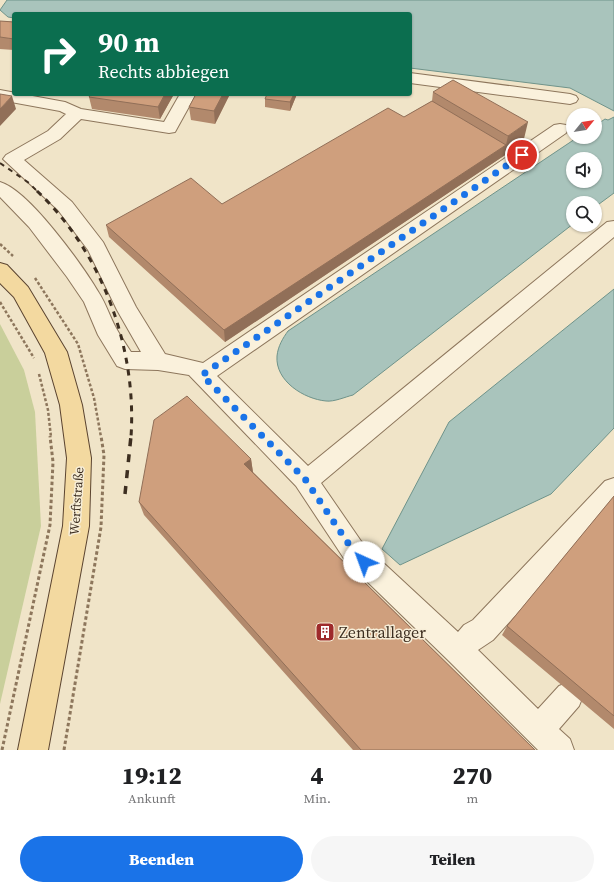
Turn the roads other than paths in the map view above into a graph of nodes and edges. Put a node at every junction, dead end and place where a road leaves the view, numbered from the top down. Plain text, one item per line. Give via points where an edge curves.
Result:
1 (412, 78) edge
2 (0, 95) edge
3 (187, 96) edge
4 (570, 99) dead end
5 (70, 105) edge
6 (560, 129) dead end
7 (6, 162) edge
8 (0, 188) edge
9 (614, 227) edge
10 (0, 270) edge
11 (158, 361) junction
12 (202, 375) junction
13 (305, 479) junction
14 (614, 489) edge
15 (459, 651) junction
16 (568, 696) dead end
17 (538, 729) junction
18 (33, 750) edge
19 (560, 750) edge

1 - 4 lane
2 - 5 lane
3 - 5 lane via 169,128
5 - 7 lane via 54,135
6 - 12 lane
7 - 11 lane via 65,206 96,247 127,310
8 - 11 lane via 9,193 34,220 66,261 92,298 107,332 125,360
9 - 13 lane via 317,473
10 - 18 main road, Werftstraße via 21,292 56,352 71,405 79,458 76,526
11 - 12 lane via 195,368
12 - 13 lane
13 - 15 lane via 354,552
14 - 15 lane via 483,630 474,635
15 - 17 lane
16 - 17 lane
17 - 19 lane

